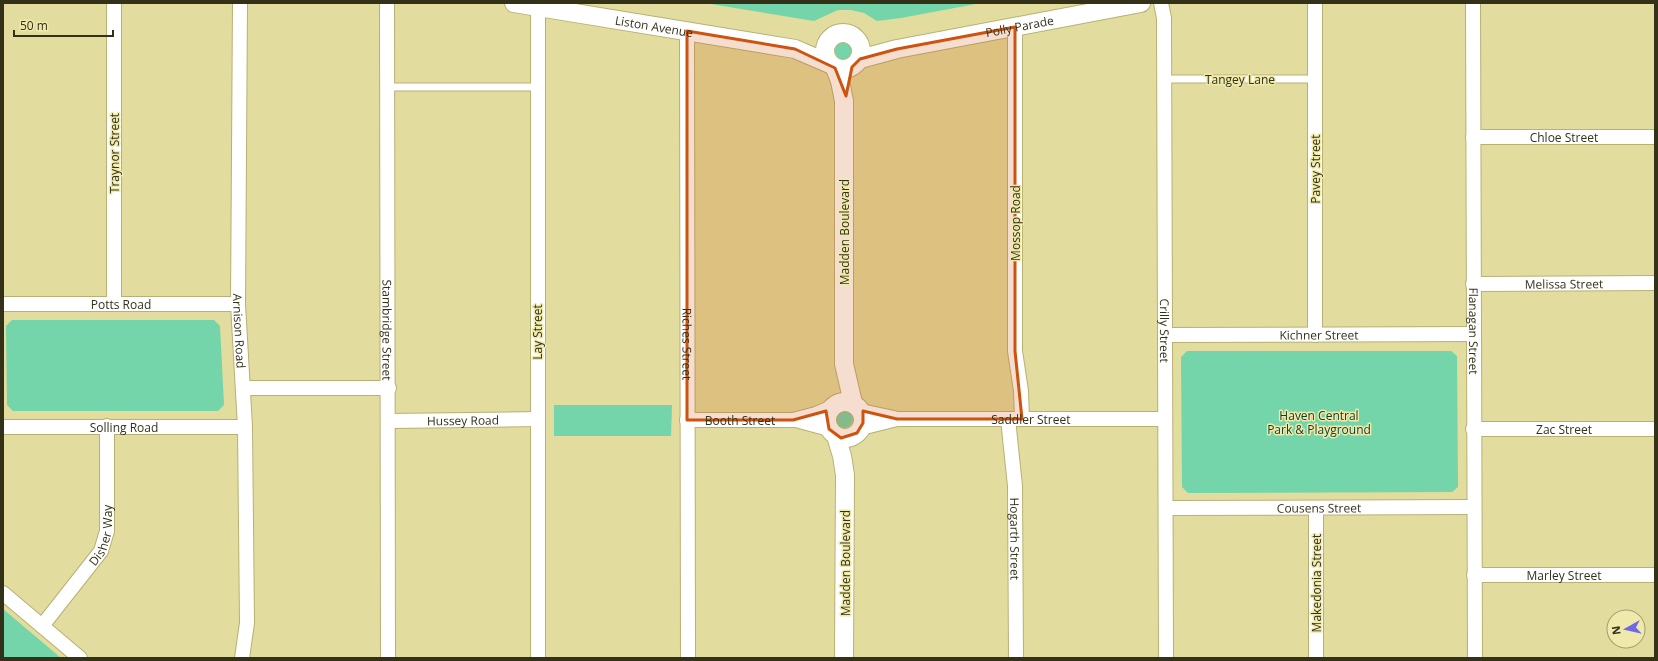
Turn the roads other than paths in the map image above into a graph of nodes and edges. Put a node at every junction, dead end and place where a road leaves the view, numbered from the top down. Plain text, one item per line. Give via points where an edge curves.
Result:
1 (114, 3) edge
2 (240, 3) edge
3 (387, 3) edge
4 (514, 3) edge
5 (1141, 3) edge
6 (1161, 3) edge
7 (1315, 3) edge
8 (1473, 3) edge
9 (538, 7) junction
10 (1015, 27) junction
11 (687, 31) junction
12 (856, 38) junction
13 (828, 41) junction
14 (795, 49) junction
15 (897, 49) junction
16 (844, 64) junction
17 (1164, 79) junction
18 (1315, 79) junction
19 (387, 87) junction
20 (537, 87) junction
21 (1473, 137) junction
22 (1655, 137) edge
23 (1655, 283) edge
24 (1473, 284) junction
25 (114, 303) junction
26 (3, 304) edge
27 (238, 304) junction
28 (1473, 334) junction
29 (1165, 335) junction
30 (1315, 335) junction
31 (243, 388) junction
32 (389, 388) junction
33 (845, 419) junction
34 (1015, 419) junction
35 (1165, 419) junction
36 (538, 420) junction
37 (687, 420) junction
38 (793, 420) junction
39 (389, 421) junction
40 (107, 426) junction
41 (3, 427) edge
42 (245, 427) junction
43 (1473, 429) junction
44 (1655, 429) edge
45 (1473, 507) junction
46 (1166, 508) junction
47 (1316, 508) junction
48 (1474, 575) junction
49 (1655, 575) edge
50 (3, 593) edge
51 (42, 626) junction
52 (845, 655) edge
53 (80, 658) edge
54 (242, 658) edge
55 (388, 658) edge
56 (538, 658) edge
57 (688, 658) edge
58 (1016, 658) edge
59 (1166, 658) edge
60 (1316, 658) edge
61 (1474, 658) edge

1 - 25 street, Traynor Street
2 - 27 street, Arnison Road
3 - 19 street, Stambridge Street
4 - 9 street, Liston Avenue
5 - 10 street, Polly Parade
6 - 17 street, Crilly Street via 1164,18
7 - 18 street, Pavey Street
8 - 21 street, Flanagan Street
9 - 11 street, Liston Avenue
9 - 20 street, Lay Street
10 - 15 street, Polly Parade
10 - 34 street, Mossop Road via 1015,351 1021,391
11 - 14 street, Liston Avenue
11 - 37 street, Riches Street
12 - 13 street, Liston Avenue via 844,33
12 - 15 street, Polly Parade via 877,46
12 - 16 street via 861,47
13 - 14 street, Liston Avenue
13 - 16 street via 825,53 827,59
14 - 16 street, Liston Avenue
15 - 16 street, Polly Parade
16 - 33 street, Madden Boulevard via 840,80 844,101
17 - 18 lane, Tangey Lane
17 - 29 street, Crilly Street
18 - 30 street, Pavey Street
19 - 20 lane
19 - 32 street, Stambridge Street
20 - 36 street, Lay Street
21 - 22 street, Chloe Street
21 - 24 street, Flanagan Street
23 - 24 street, Melissa Street
24 - 28 street, Flanagan Street
25 - 26 street, Potts Road
25 - 27 street, Potts Road
27 - 31 street, Arnison Road
28 - 30 street, Kichner Street
28 - 43 street, Flanagan Street
29 - 30 street, Kichner Street
29 - 35 street, Crilly Street
31 - 32 street
31 - 42 street, Arnison Road
32 - 39 street, Stambridge Street
33 - 34 street, Saddler Street
33 - 38 street, Booth Street
33 - 38 street, Booth Street via 816,414
33 - 52 street, Madden Boulevard via 842,456 845,476
34 - 35 street, Saddler Street
34 - 58 street, Hogarth Street via 1010,454 1015,486
35 - 46 street, Crilly Street
36 - 39 street, Hussey Road
36 - 56 street, Lay Street
37 - 38 street, Booth Street
37 - 57 street, Riches Street
39 - 55 street, Stambridge Street
40 - 41 street, Solling Road
40 - 42 street, Solling Road
40 - 51 street, Disher Way via 107,531 101,551
42 - 54 street, Arnison Road via 247,623
43 - 44 street, Zac Street
43 - 45 street, Flanagan Street
45 - 47 street, Cousens Street
45 - 48 street, Flanagan Street
46 - 47 street, Cousens Street
46 - 59 street, Crilly Street
47 - 60 street, Makedonia Street
48 - 49 street, Marley Street
48 - 61 street, Flanagan Street
50 - 51 street
51 - 53 street

